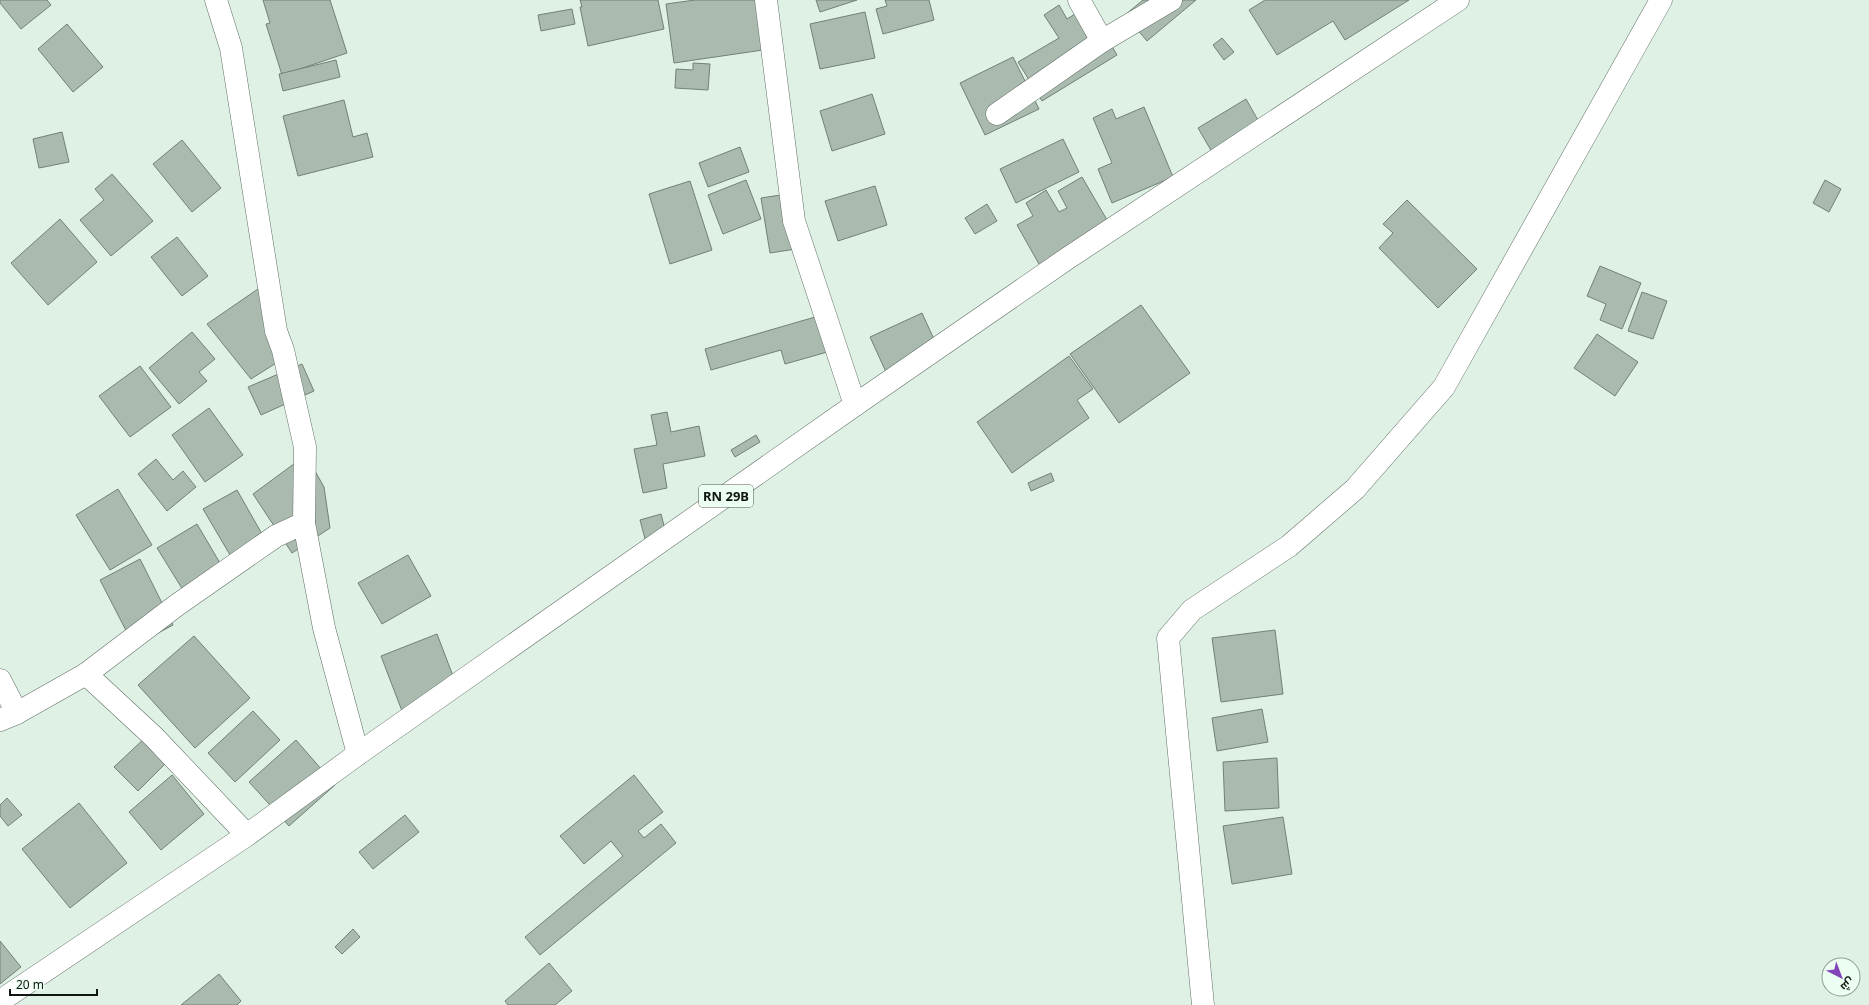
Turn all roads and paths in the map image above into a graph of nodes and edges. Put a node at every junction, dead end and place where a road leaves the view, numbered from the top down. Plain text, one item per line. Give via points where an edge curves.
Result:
1 (216, 0) edge
2 (766, 0) edge
3 (1079, 0) edge
4 (1171, 0) edge
5 (1458, 0) edge
6 (1661, 0) edge
7 (1102, 41) junction
8 (997, 114) dead end
9 (854, 405) junction
10 (304, 523) junction
11 (86, 674) junction
12 (0, 680) edge
13 (9, 717) edge
14 (358, 754) junction
15 (247, 835) junction
16 (0, 1001) edge
17 (1204, 1005) edge

1 - 10 street via 231,48 276,331 283,350 305,447
2 - 9 street via 794,221
3 - 7 street
4 - 7 street
5 - 9 street, RN 29B via 1068,258
6 - 17 street via 1444,387 1355,489 1289,546 1192,610 1168,638
7 - 8 street
9 - 14 street, RN 29B
10 - 11 street via 276,536 177,605
10 - 14 street via 324,628
11 - 13 street
11 - 15 street via 154,738
12 - 13 street
14 - 15 street, RN 29B
15 - 16 street, RN 29B

